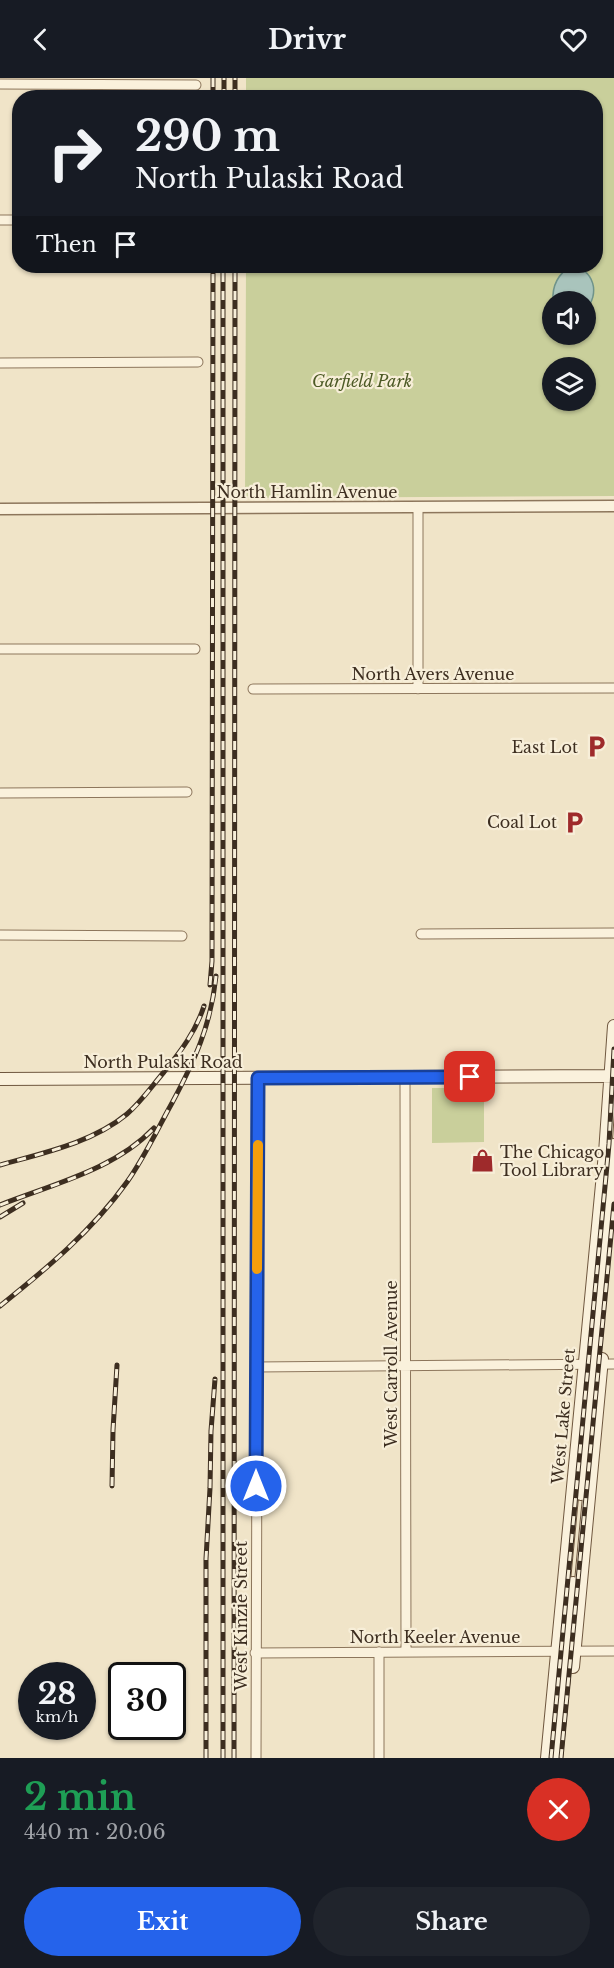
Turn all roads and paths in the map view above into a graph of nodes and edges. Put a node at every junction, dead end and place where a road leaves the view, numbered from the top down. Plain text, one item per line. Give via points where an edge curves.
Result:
1 (124, 81) edge
2 (0, 84) edge
3 (196, 85) dead end
4 (198, 362) dead end
5 (0, 363) edge
6 (614, 506) edge
7 (418, 507) junction
8 (0, 509) edge
9 (0, 649) edge
10 (195, 649) dead end
11 (614, 688) edge
12 (253, 689) dead end
13 (418, 689) junction
14 (187, 792) dead end
15 (0, 793) edge
16 (614, 933) edge
17 (421, 934) dead end
18 (0, 935) edge
19 (183, 936) dead end
20 (614, 1026) edge
21 (612, 1076) edge
22 (405, 1077) junction
23 (0, 1078) edge
24 (258, 1078) junction
25 (614, 1145) edge
26 (614, 1233) edge
27 (598, 1364) edge
28 (256, 1366) junction
29 (406, 1366) junction
30 (566, 1651) junction
31 (614, 1651) edge
32 (379, 1652) junction
33 (406, 1652) junction
34 (255, 1653) junction
35 (256, 1758) edge
36 (379, 1758) edge
37 (547, 1758) edge
38 (556, 1758) edge
39 (564, 1758) edge

1 - 2 street
1 - 3 street
4 - 5 street
6 - 7 street, North Hamlin Avenue
7 - 8 street, North Hamlin Avenue
7 - 13 street
9 - 10 street
11 - 13 street, North Avers Avenue
12 - 13 street, North Avers Avenue
14 - 15 street
16 - 17 street
18 - 19 street
20 - 21 main road, West Lake Street
21 - 22 main road, North Pulaski Road
21 - 27 main road, West Lake Street via 606,1136
22 - 24 main road, North Pulaski Road
22 - 29 street, West Carroll Avenue
23 - 24 main road, North Pulaski Road
24 - 28 street, West Kinzie Street
25 - 27 main road, West Lake Street
26 - 27 main road, West Lake Street
27 - 29 street
27 - 30 main road, West Lake Street
27 - 30 main road, West Lake Street
28 - 29 street
28 - 34 street, West Kinzie Street
29 - 33 street, West Carroll Avenue
30 - 31 street, North Keeler Avenue
30 - 33 street, North Keeler Avenue
30 - 37 main road, West Lake Street
30 - 38 main road, West Lake Street
30 - 39 main road, West Lake Street
32 - 33 street, North Keeler Avenue
32 - 34 street, North Keeler Avenue
32 - 36 street
34 - 35 street, West Kinzie Street

